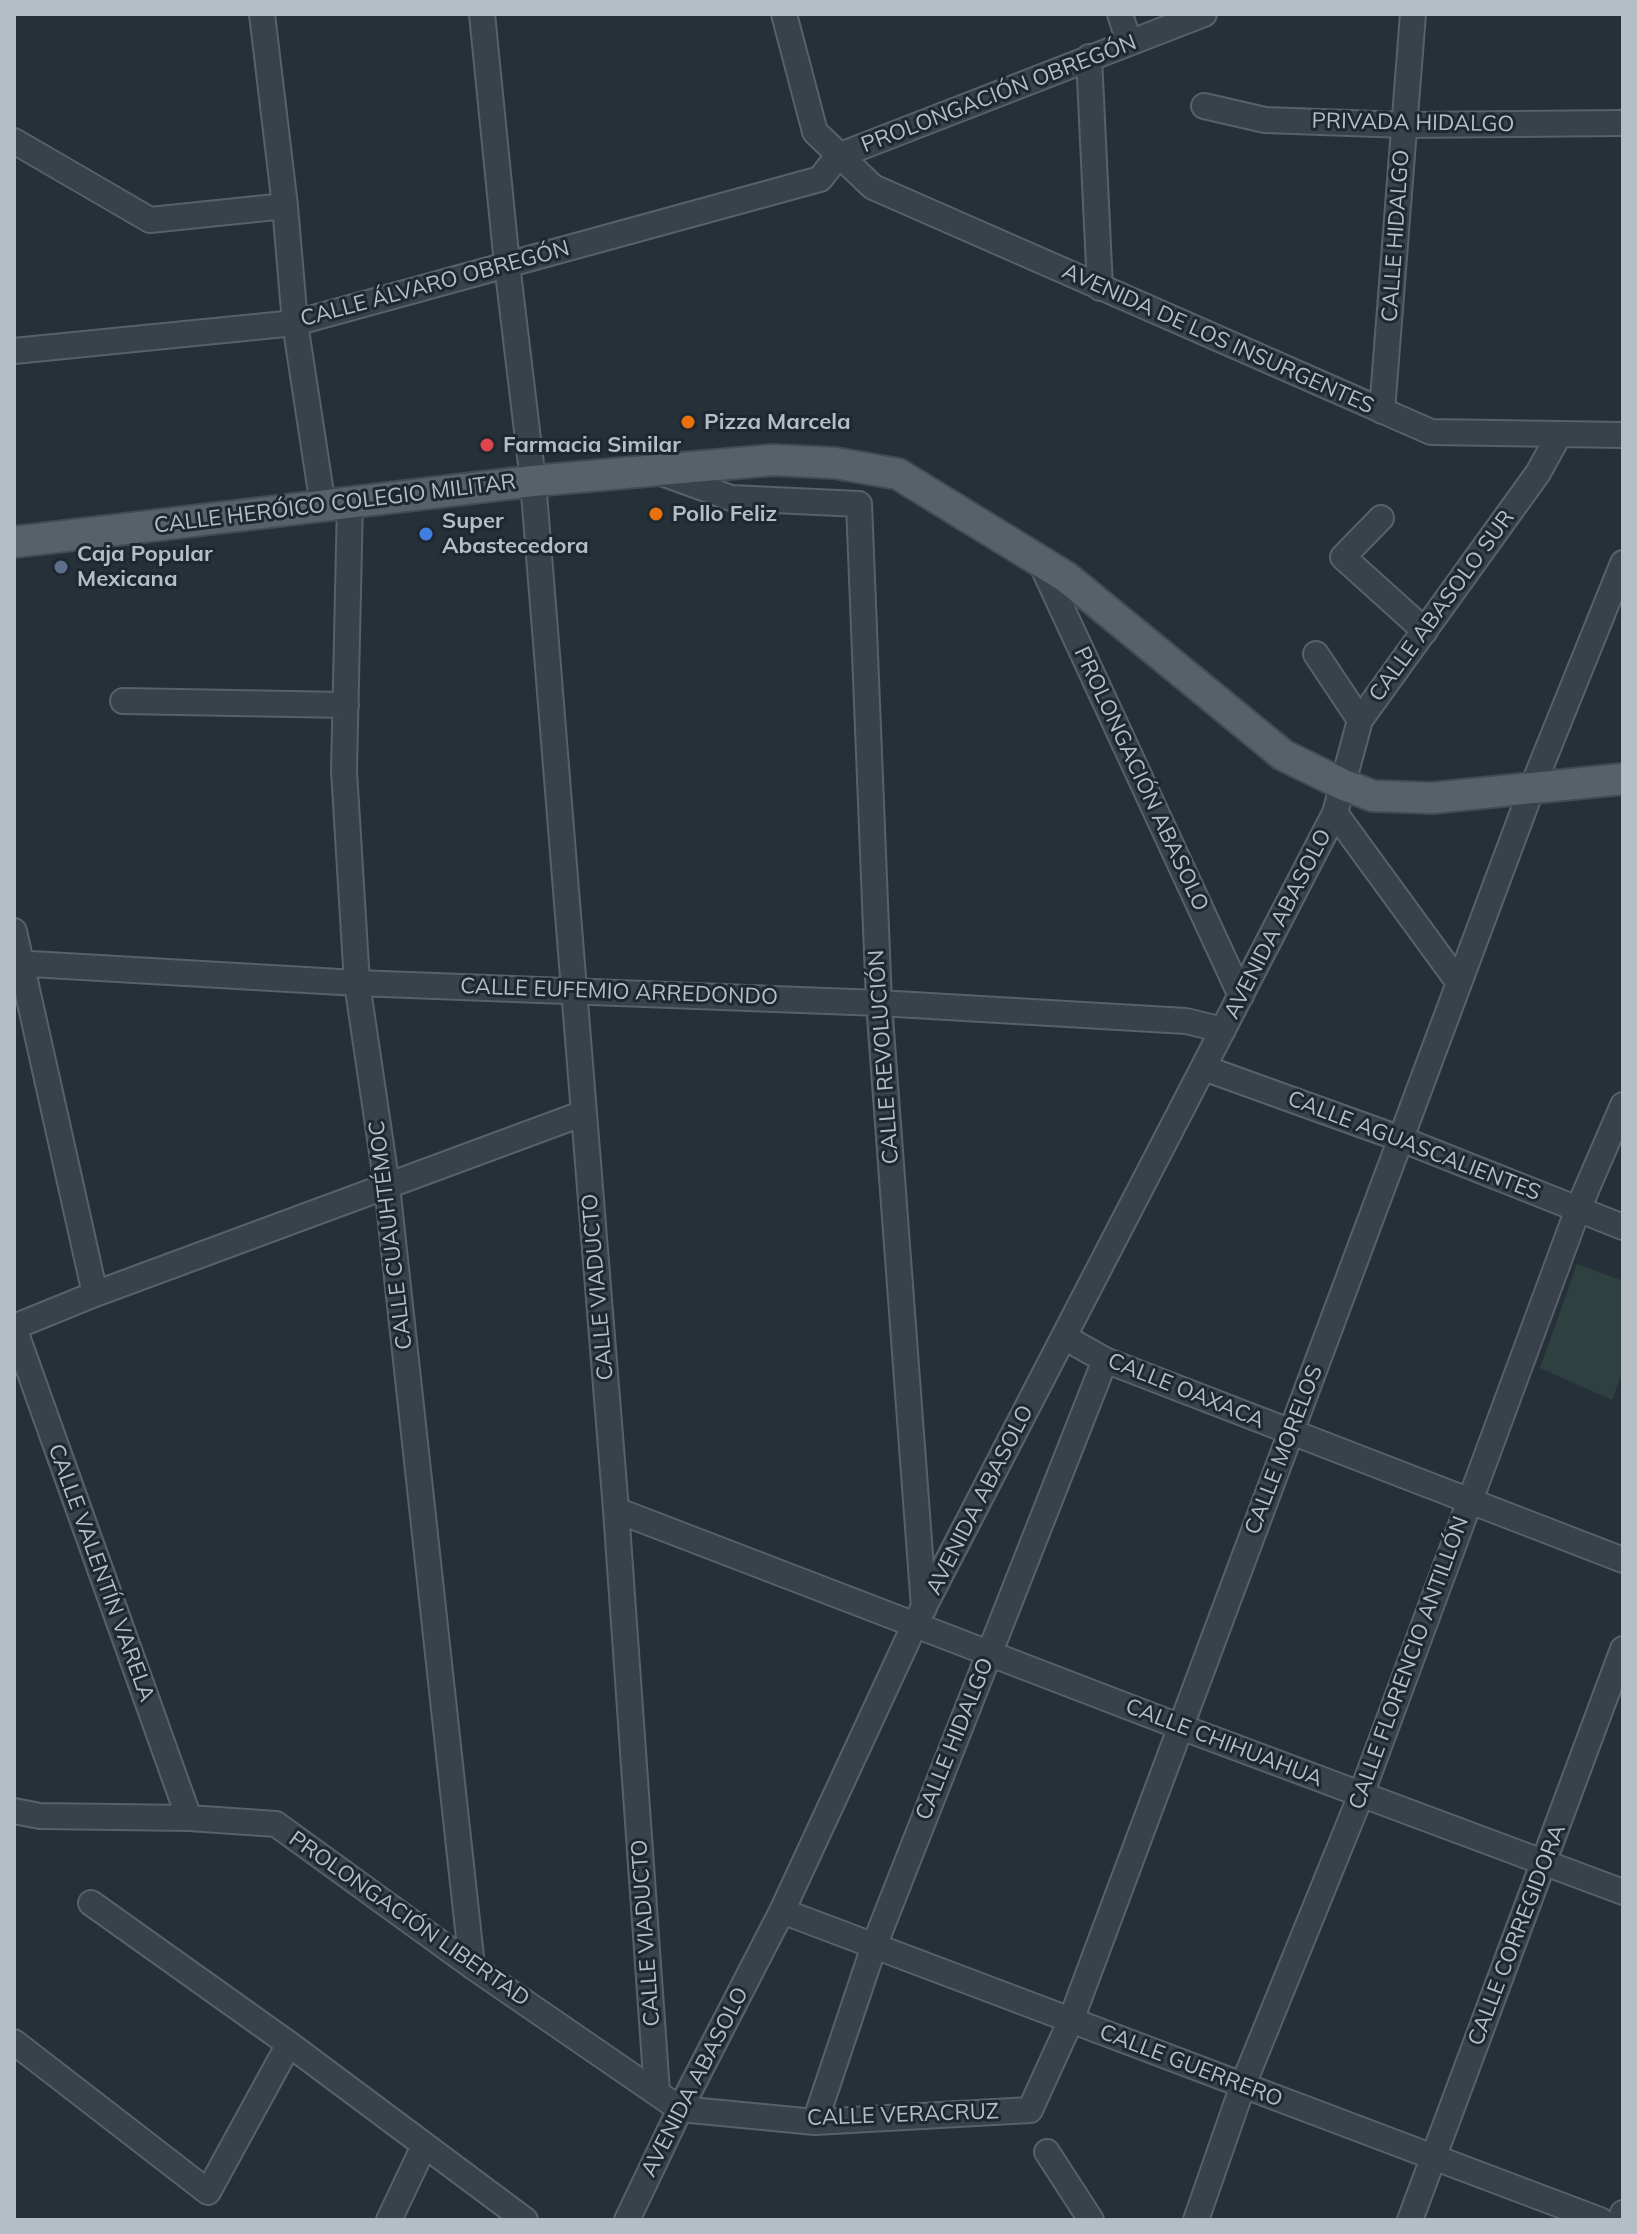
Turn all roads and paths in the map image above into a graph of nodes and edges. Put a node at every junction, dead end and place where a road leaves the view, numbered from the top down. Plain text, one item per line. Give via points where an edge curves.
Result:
1 (262, 14) edge
2 (482, 14) edge
3 (784, 14) edge
4 (1120, 14) edge
5 (1204, 14) edge
6 (1413, 14) edge
7 (1129, 42) junction
8 (1089, 57) junction
9 (1204, 106) dead end
10 (1623, 123) edge
11 (1405, 125) junction
12 (14, 141) edge
13 (838, 156) junction
14 (285, 206) junction
15 (507, 264) junction
16 (1100, 288) junction
17 (295, 323) junction
18 (14, 351) edge
19 (1382, 411) junction
20 (1559, 435) junction
21 (1623, 435) edge
22 (656, 471) junction
23 (533, 481) junction
24 (337, 504) junction
25 (859, 504) joint
26 (1381, 518) dead end
27 (14, 542) edge
28 (1040, 561) junction
29 (1623, 563) edge
30 (1425, 631) junction
31 (1316, 654) dead end
32 (123, 701) dead end
33 (346, 705) junction
34 (1360, 720) junction
35 (1623, 779) edge
36 (1532, 788) junction
37 (1340, 799) junction
38 (14, 931) edge
39 (18, 964) edge
40 (357, 983) junction
41 (1459, 983) junction
42 (574, 990) junction
43 (1241, 996) junction
44 (879, 1003) junction
45 (1223, 1030) junction
46 (1204, 1068) junction
47 (1623, 1105) edge
48 (584, 1113) junction
49 (1401, 1139) junction
50 (387, 1186) junction
51 (1578, 1209) junction
52 (1623, 1227) edge
53 (95, 1294) junction
54 (14, 1327) edge
55 (1064, 1337) junction
56 (1105, 1360) junction
57 (1291, 1432) junction
58 (1469, 1501) junction
59 (616, 1510) junction
60 (1623, 1560) edge
61 (919, 1616) junction
62 (1623, 1649) edge
63 (990, 1652) junction
64 (1181, 1727) junction
65 (1361, 1795) junction
66 (14, 1811) edge
67 (189, 1818) junction
68 (1544, 1864) junction
69 (1623, 1892) edge
70 (91, 1903) dead end
71 (782, 1911) junction
72 (874, 1946) junction
73 (472, 1966) junction
74 (1071, 2020) junction
75 (14, 2042) edge
76 (289, 2044) junction
77 (1243, 2085) junction
78 (657, 2092) junction
79 (680, 2109) junction
80 (1030, 2110) joint
81 (815, 2122) junction
82 (424, 2146) junction
83 (1047, 2152) dead end
84 (1434, 2157) junction
85 (1623, 2213) edge
86 (389, 2220) edge
87 (525, 2220) edge
88 (627, 2220) edge
89 (1091, 2220) edge
90 (1196, 2220) edge
91 (1410, 2220) edge
92 (1600, 2220) edge
93 (1620, 2220) edge

1 - 14 street, CALLE CUAUHTÉMOC
2 - 15 street, CALLE VIADUCTO
3 - 13 street, AVENIDA DE LOS INSURGENTES via 815,132
4 - 7 street
5 - 7 street, PROLONGACIÓN OBREGÓN
6 - 11 street, CALLE HIDALGO
7 - 8 street, PROLONGACIÓN OBREGÓN
8 - 13 street, PROLONGACIÓN OBREGÓN
8 - 16 street
9 - 11 street, PRIVADA HIDALGO via 1265,120
10 - 11 street, PRIVADA HIDALGO
11 - 19 street, CALLE HIDALGO
12 - 14 street via 150,220
13 - 15 street, CALLE ÁLVARO OBREGÓN via 820,179
13 - 16 street, AVENIDA DE LOS INSURGENTES via 873,187
14 - 17 street, CALLE CUAUHTÉMOC
15 - 17 street, CALLE ÁLVARO OBREGÓN
15 - 23 street, CALLE VIADUCTO
16 - 19 street, AVENIDA DE LOS INSURGENTES
17 - 18 street, CALLE ÁLVARO OBREGÓN
17 - 24 street, CALLE CUAUHTÉMOC
19 - 20 street, AVENIDA DE LOS INSURGENTES via 1431,432
20 - 21 street, AVENIDA DE LOS INSURGENTES
20 - 30 street, CALLE ABASOLO SUR via 1538,473
22 - 23 main road, CALLE HERÓICO COLEGIO MILITAR
22 - 25 street, CALLE HERÓICO COLEGIO MILITAR via 731,498
22 - 28 main road, CALLE HERÓICO COLEGIO MILITAR via 773,460 898,474
23 - 24 main road, CALLE HERÓICO COLEGIO MILITAR
23 - 42 street, CALLE VIADUCTO
24 - 27 main road, CALLE HERÓICO COLEGIO MILITAR
24 - 33 street, CALLE CUAUHTÉMOC
25 - 44 street, CALLE REVOLUCIÓN
26 - 30 street via 1343,557
28 - 37 main road, CALLE HERÓICO COLEGIO MILITAR
28 - 43 street, PROLONGACIÓN ABASOLO
29 - 36 street, CALLE MORELOS
30 - 34 street, CALLE ABASOLO SUR
31 - 34 street
32 - 33 street
33 - 40 street, CALLE CUAUHTÉMOC via 344,771
34 - 37 street, CALLE ABASOLO SUR
35 - 36 main road, CALLE HERÓICO COLEGIO MILITAR
36 - 37 main road, CALLE HERÓICO COLEGIO MILITAR via 1432,798
36 - 41 street, CALLE MORELOS
37 - 41 street
37 - 43 street, AVENIDA ABASOLO
38 - 39 street
39 - 40 street, CALLE EUFEMIO ARREDONDO
39 - 53 street
40 - 42 street, CALLE EUFEMIO ARREDONDO
40 - 50 street, CALLE CUAUHTÉMOC
41 - 49 street, CALLE MORELOS
42 - 44 street, CALLE EUFEMIO ARREDONDO
42 - 48 street, CALLE VIADUCTO
43 - 45 street, AVENIDA ABASOLO
44 - 45 street, CALLE EUFEMIO ARREDONDO via 1186,1021
44 - 61 street, CALLE REVOLUCIÓN
45 - 46 street, AVENIDA ABASOLO
46 - 49 street, CALLE AGUASCALIENTES
46 - 55 street, AVENIDA ABASOLO
47 - 51 street, CALLE FLORENCIO ANTILLÓN
48 - 50 street
48 - 59 street, CALLE VIADUCTO
49 - 51 street, CALLE AGUASCALIENTES
49 - 57 street, CALLE MORELOS
50 - 53 street
50 - 73 street, CALLE CUAUHTÉMOC
51 - 52 street, CALLE AGUASCALIENTES
51 - 58 street, CALLE FLORENCIO ANTILLÓN
53 - 54 street
54 - 67 street, CALLE VALENTÍN VARELA
55 - 56 street, CALLE OAXACA
55 - 61 street, AVENIDA ABASOLO
56 - 57 street, CALLE OAXACA
56 - 63 street, CALLE HIDALGO
57 - 58 street, CALLE OAXACA
57 - 64 street, CALLE MORELOS
58 - 60 street, CALLE OAXACA
58 - 65 street, CALLE FLORENCIO ANTILLÓN
59 - 61 street, CALLE CHIHUAHUA
59 - 78 street, CALLE VIADUCTO
61 - 63 street, CALLE CHIHUAHUA
61 - 71 street, AVENIDA ABASOLO
62 - 68 street, CALLE CORREGIDORA
63 - 64 street, CALLE CHIHUAHUA
63 - 72 street, CALLE HIDALGO
64 - 65 street, CALLE CHIHUAHUA
64 - 74 street, CALLE MORELOS
65 - 68 street, CALLE CHIHUAHUA
65 - 77 street, CALLE FLORENCIO ANTILLÓN
66 - 67 street, PROLONGACIÓN LIBERTAD
67 - 73 street, PROLONGACIÓN LIBERTAD via 276,1824
68 - 69 street, CALLE CHIHUAHUA
68 - 84 street, CALLE CORREGIDORA
70 - 76 street
71 - 72 street, CALLE GUERRERO
71 - 79 street, AVENIDA ABASOLO
72 - 74 street, CALLE GUERRERO
72 - 81 street, CALLE HIDALGO
73 - 78 street, PROLONGACIÓN LIBERTAD
74 - 77 street, CALLE GUERRERO
74 - 80 street, CALLE MORELOS
75 - 76 street via 208,2192
76 - 82 street
77 - 84 street, CALLE GUERRERO
77 - 90 street, CALLE FLORENCIO ANTILLÓN
78 - 79 street, PROLONGACIÓN LIBERTAD
79 - 81 street, CALLE VERACRUZ
79 - 88 street, AVENIDA ABASOLO
80 - 81 street, CALLE VERACRUZ
82 - 86 street
82 - 87 street
83 - 89 street
84 - 91 street, CALLE CORREGIDORA
84 - 92 street, CALLE GUERRERO
85 - 93 street

